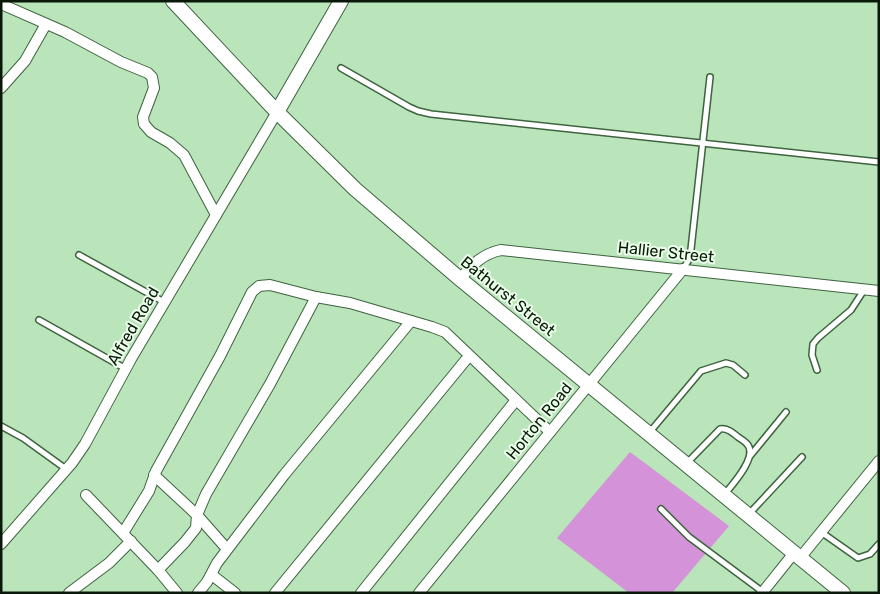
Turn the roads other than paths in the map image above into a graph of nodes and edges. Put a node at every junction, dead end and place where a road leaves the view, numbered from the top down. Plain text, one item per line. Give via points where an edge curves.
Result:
1 (173, 1) edge
2 (341, 1) edge
3 (1, 4) edge
4 (46, 24) junction
5 (341, 68) dead end
6 (710, 77) dead end
7 (1, 88) edge
8 (276, 112) junction
9 (703, 143) junction
10 (879, 162) edge
11 (216, 215) junction
12 (79, 255) dead end
13 (684, 269) junction
14 (460, 280) junction
15 (864, 289) junction
16 (879, 291) edge
17 (316, 297) junction
18 (164, 302) junction
19 (40, 320) dead end
20 (411, 321) junction
21 (469, 356) junction
22 (126, 369) junction
23 (817, 370) dead end
24 (745, 375) dead end
25 (588, 384) junction
26 (516, 400) junction
27 (786, 412) dead end
28 (1, 426) edge
29 (550, 432) junction
30 (648, 434) junction
31 (750, 456) junction
32 (802, 457) dead end
33 (878, 464) edge
34 (686, 465) junction
35 (66, 470) junction
36 (154, 475) junction
37 (86, 495) dead end
38 (724, 496) junction
39 (661, 509) dead end
40 (197, 515) junction
41 (748, 515) junction
42 (821, 532) junction
43 (123, 533) junction
44 (131, 541) junction
45 (1, 544) edge
46 (879, 544) edge
47 (228, 549) junction
48 (797, 555) junction
49 (158, 570) junction
50 (212, 575) junction
51 (762, 592) edge
52 (70, 593) edge
53 (177, 593) edge
54 (198, 593) edge
55 (235, 593) edge
56 (275, 593) edge
57 (361, 593) edge
58 (419, 593) edge
59 (843, 593) edge

1 - 8 main road, Bathurst Street
2 - 8 main road
3 - 4 street
4 - 7 street via 25,61
4 - 11 street via 152,77 154,88 143,118 144,124 184,155
5 - 9 lane via 418,111
6 - 9 lane
8 - 11 street, Alfred Road
8 - 14 main road, Bathurst Street via 355,188
9 - 10 lane
9 - 13 lane via 690,258
11 - 18 street, Alfred Road
12 - 18 lane
13 - 14 street, Hallier Street via 501,250 476,261
13 - 15 street, Hallier Street
13 - 25 street, Horton Road
14 - 25 main road, Bathurst Street
15 - 16 street, Hallier Street
15 - 23 lane via 851,310 813,344 812,355
17 - 20 street via 350,303
17 - 36 street via 270,285 255,288
17 - 40 street
18 - 22 street, Alfred Road
19 - 22 lane
20 - 21 street via 445,332
20 - 47 street via 284,475
21 - 26 street
21 - 56 street
22 - 35 street, Alfred Road via 96,426
24 - 30 lane via 726,363 701,371
25 - 29 street, Horton Road
25 - 30 main road, Bathurst Street
26 - 29 street
26 - 57 street
27 - 31 lane
28 - 35 lane
29 - 58 street, Horton Road
30 - 34 main road, Bathurst Street
31 - 34 lane via 747,444 723,428 717,430
31 - 38 lane
32 - 41 lane
33 - 42 street
34 - 38 main road, Bathurst Street
35 - 45 street, Alfred Road
36 - 40 street
36 - 43 street
37 - 43 street
38 - 41 main road, Bathurst Street
39 - 51 lane via 689,537
40 - 47 street
40 - 49 street via 196,528
41 - 48 main road, Bathurst Street
42 - 46 lane via 858,558 870,554
42 - 48 street
43 - 44 street
44 - 49 street
44 - 52 street
47 - 50 street
48 - 51 street
48 - 59 main road, Bathurst Street
49 - 53 street
50 - 54 street
50 - 55 street

